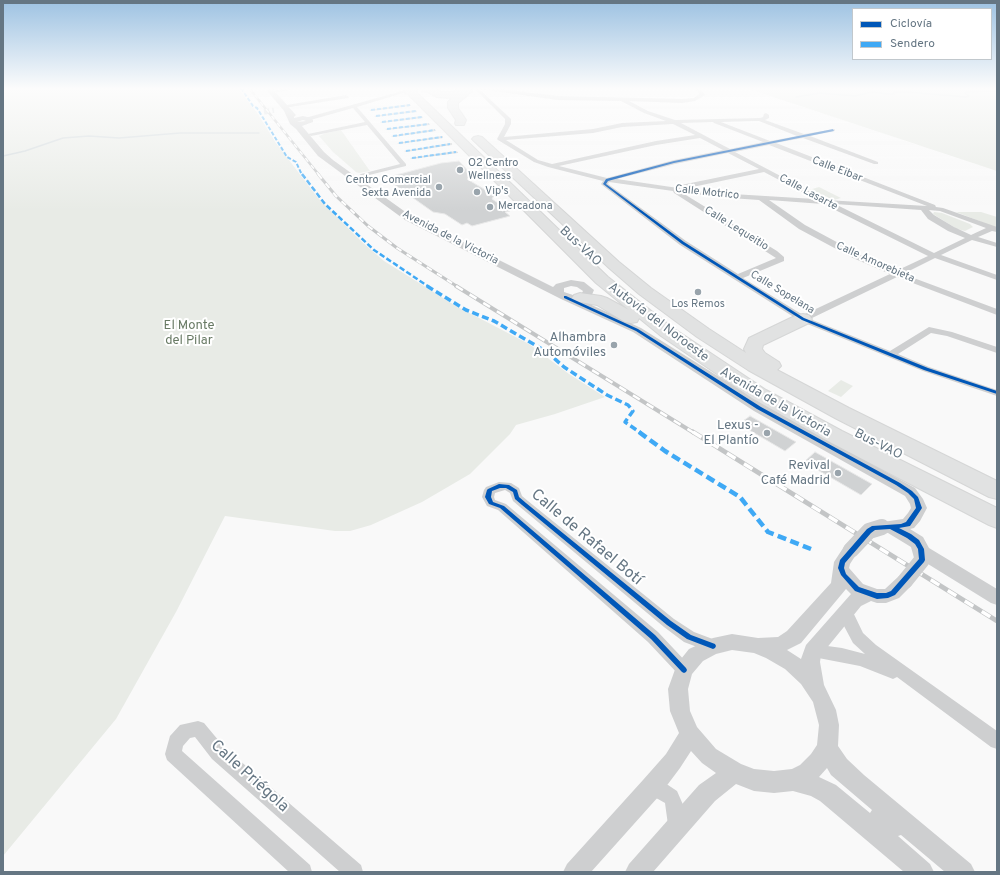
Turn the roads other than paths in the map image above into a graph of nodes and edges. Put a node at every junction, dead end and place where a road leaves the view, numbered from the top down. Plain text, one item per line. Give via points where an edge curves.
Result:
1 (307, 129) edge
2 (307, 129) edge
3 (338, 129) edge
4 (374, 129) edge
5 (448, 129) edge
6 (450, 129) edge
7 (466, 129) edge
8 (505, 129) edge
9 (603, 129) edge
10 (687, 129) edge
11 (731, 129) edge
12 (783, 129) edge
13 (831, 129) edge
14 (435, 130) dead end
15 (310, 134) junction
16 (393, 136) dead end
17 (700, 136) junction
18 (802, 136) junction
19 (442, 137) dead end
20 (500, 139) junction
21 (399, 143) dead end
22 (766, 143) junction
23 (450, 144) dead end
24 (406, 151) dead end
25 (727, 151) junction
26 (456, 152) dead end
27 (412, 158) dead end
28 (876, 163) dead end
29 (550, 166) junction
30 (765, 170) junction
31 (358, 180) junction
32 (607, 180) junction
33 (673, 189) junction
34 (760, 198) junction
35 (826, 203) junction
36 (924, 209) junction
37 (941, 209) junction
38 (991, 228) edge
39 (968, 236) junction
40 (997, 245) edge
41 (931, 254) junction
42 (893, 272) junction
43 (738, 277) junction
44 (997, 278) edge
45 (566, 283) junction
46 (575, 296) junction
47 (597, 311) junction
48 (997, 312) edge
49 (800, 317) junction
50 (997, 350) edge
51 (890, 355) junction
52 (723, 371) junction
53 (787, 383) junction
54 (997, 393) edge
55 (997, 490) edge
56 (997, 505) edge
57 (997, 519) edge
58 (908, 524) junction
59 (886, 527) junction
60 (919, 551) junction
61 (842, 571) junction
62 (871, 594) junction
63 (997, 598) edge
64 (846, 612) junction
65 (754, 645) junction
66 (713, 646) junction
67 (813, 652) junction
68 (684, 670) junction
69 (914, 681) junction
70 (814, 686) junction
71 (690, 734) junction
72 (997, 741) edge
73 (827, 748) junction
74 (734, 772) junction
75 (793, 780) junction
76 (651, 788) junction
77 (678, 826) junction
78 (879, 834) junction
79 (303, 872) edge
80 (354, 872) edge
81 (575, 872) edge
82 (636, 872) edge
83 (922, 872) edge
84 (954, 872) edge
85 (963, 872) edge

1 - 15 street, Avenida de la Victoria
2 - 46 street, Avenida de la Victoria via 330,162 408,218
3 - 15 street
4 - 31 street via 404,164 363,175
5 - 52 highway, Autovía del Noroeste via 602,280 667,332
6 - 56 highway, Bus-VAO via 597,264 674,325 738,368 818,415
7 - 53 highway, Autovía del Noroeste via 645,291 703,334
8 - 20 street
9 - 20 street
10 - 17 street, Calle Lasarte
11 - 22 street, Calle Eibar
12 - 18 street
13 - 18 street via 836,131
14 - 16 street
15 - 31 street, Avenida de la Victoria via 332,160
17 - 25 street, Calle Lasarte
17 - 29 street
18 - 22 street
18 - 28 street
19 - 21 street
20 - 29 street, Calle Motrico via 521,153
22 - 25 street
22 - 37 street, Calle Eibar
23 - 24 street
25 - 30 street, Calle Lasarte
25 - 32 street
26 - 27 street
29 - 32 street, Calle Motrico
30 - 33 street
30 - 35 street, Calle Lasarte
31 - 45 street, Avenida de la Victoria via 403,210 493,256 544,279
32 - 33 street, Calle Motrico
32 - 43 street, Calle Sopelana via 604,184 683,243
33 - 34 street, Calle Motrico
33 - 43 street, Calle Lequeitio via 780,259
34 - 35 street, Calle Motrico
34 - 42 street, Calle Amorebieta via 802,227 856,256
35 - 36 street, Calle Motrico
35 - 41 street, Calle Lasarte
36 - 37 street, Calle Motrico
36 - 39 street via 940,223
37 - 38 street, Calle Eibar
38 - 39 street
39 - 40 street
39 - 41 street
41 - 42 street
41 - 44 street, Calle Lasarte
42 - 48 street, Calle Amorebieta
42 - 49 street
43 - 49 street, Calle Sopelana
45 - 46 street via 558,288
45 - 46 street, Avenida de la Victoria via 584,285 589,290
46 - 47 street, Avenida de la Victoria
46 - 47 street, Avenida de la Victoria
46 - 52 highway via 600,301 610,306 703,363
47 - 58 street, Avenida de la Victoria via 637,330 759,408 904,488 916,498 919,508
49 - 51 street, Calle Sopelana
49 - 53 highway via 758,340 752,347
50 - 51 street via 929,330
51 - 54 street, Calle Sopelana
52 - 57 highway, Autovía del Noroeste via 835,436
53 - 55 highway, Autovía del Noroeste
58 - 59 street
58 - 60 street
59 - 60 street via 901,531
59 - 61 street, bridge via 869,531 842,562
60 - 62 street, bridge via 905,581 893,593 886,596
60 - 63 street
61 - 62 street via 857,588
61 - 65 street via 838,587 794,637 780,645
62 - 64 street via 855,601
64 - 67 street
64 - 69 street via 854,632 871,650
65 - 66 street via 732,642
65 - 70 street via 792,663
66 - 68 street via 696,655
66 - 68 street, Calle de Rafael Botí via 689,637 669,623 524,504 517,498 515,491 507,486 490,490 488,496 491,503 502,507 653,637
67 - 69 street via 842,655 875,664
67 - 70 street via 810,662
68 - 71 street via 678,689 680,711
69 - 72 street
70 - 73 street via 826,710 829,725
71 - 74 street via 709,756
71 - 76 street via 673,761
73 - 75 street via 819,762 808,773
73 - 85 street via 832,759 850,777
74 - 75 street via 767,782
74 - 77 street via 707,793
75 - 78 street via 828,793
76 - 77 street via 671,797
76 - 81 street
77 - 82 street
78 - 83 street
78 - 84 street via 876,826 878,819 883,816
79 - 80 street, Calle Priégola via 173,754 176,742 186,731 198,729 218,753

